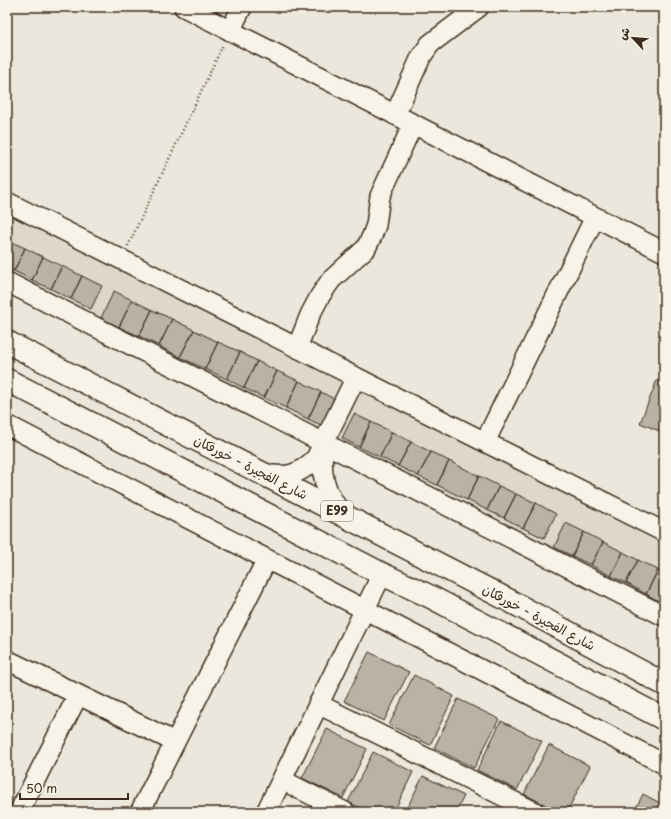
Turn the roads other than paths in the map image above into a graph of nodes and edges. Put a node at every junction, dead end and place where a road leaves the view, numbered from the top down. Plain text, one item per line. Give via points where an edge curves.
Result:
1 (184, 7) edge
2 (242, 7) edge
3 (479, 7) edge
4 (230, 31) junction
5 (395, 115) junction
6 (413, 124) junction
7 (7, 202) edge
8 (595, 217) junction
9 (662, 248) edge
10 (7, 282) edge
11 (7, 342) edge
12 (297, 348) junction
13 (356, 377) junction
14 (7, 380) edge
15 (7, 425) edge
16 (484, 442) junction
17 (324, 443) junction
18 (262, 473) junction
19 (342, 514) junction
20 (664, 532) edge
21 (267, 559) junction
22 (382, 574) junction
23 (429, 596) junction
24 (510, 601) junction
25 (365, 609) junction
26 (664, 616) edge
27 (7, 660) edge
28 (664, 684) edge
29 (78, 695) junction
30 (318, 704) junction
31 (664, 719) edge
32 (175, 742) junction
33 (664, 764) edge
34 (282, 780) junction
35 (19, 812) edge
36 (140, 812) edge
37 (266, 812) edge
38 (345, 812) edge
39 (535, 812) edge

1 - 4 street
2 - 4 street
3 - 5 street via 430,44 421,57
4 - 5 street
5 - 6 street
6 - 8 street
6 - 12 street via 380,196 376,225 366,248 331,280 310,315
7 - 12 street
8 - 9 street
8 - 16 street
10 - 17 street
11 - 18 highway, شارع الفجيرة - خورفكان / E99
12 - 13 street
13 - 16 street
13 - 17 street
14 - 22 highway, E99
15 - 21 street
16 - 20 street
17 - 18 street via 316,458 305,469 291,475 276,476
17 - 19 street via 321,460 324,482 333,503
17 - 26 street
18 - 19 highway, شارع الفجيرة - خورفكان / E99
19 - 24 highway, شارع الفجيرة - خورفكان / E99
21 - 25 street
21 - 32 street
22 - 23 highway, E99
22 - 25 street
23 - 24 highway via 446,598 500,621 511,614
23 - 31 highway, E99
24 - 28 highway, شارع الفجيرة - خورفكان / E99
25 - 30 street
25 - 33 street
27 - 29 street
29 - 32 street
29 - 35 street
30 - 34 street
30 - 39 street
32 - 36 street
34 - 37 street
34 - 38 street

